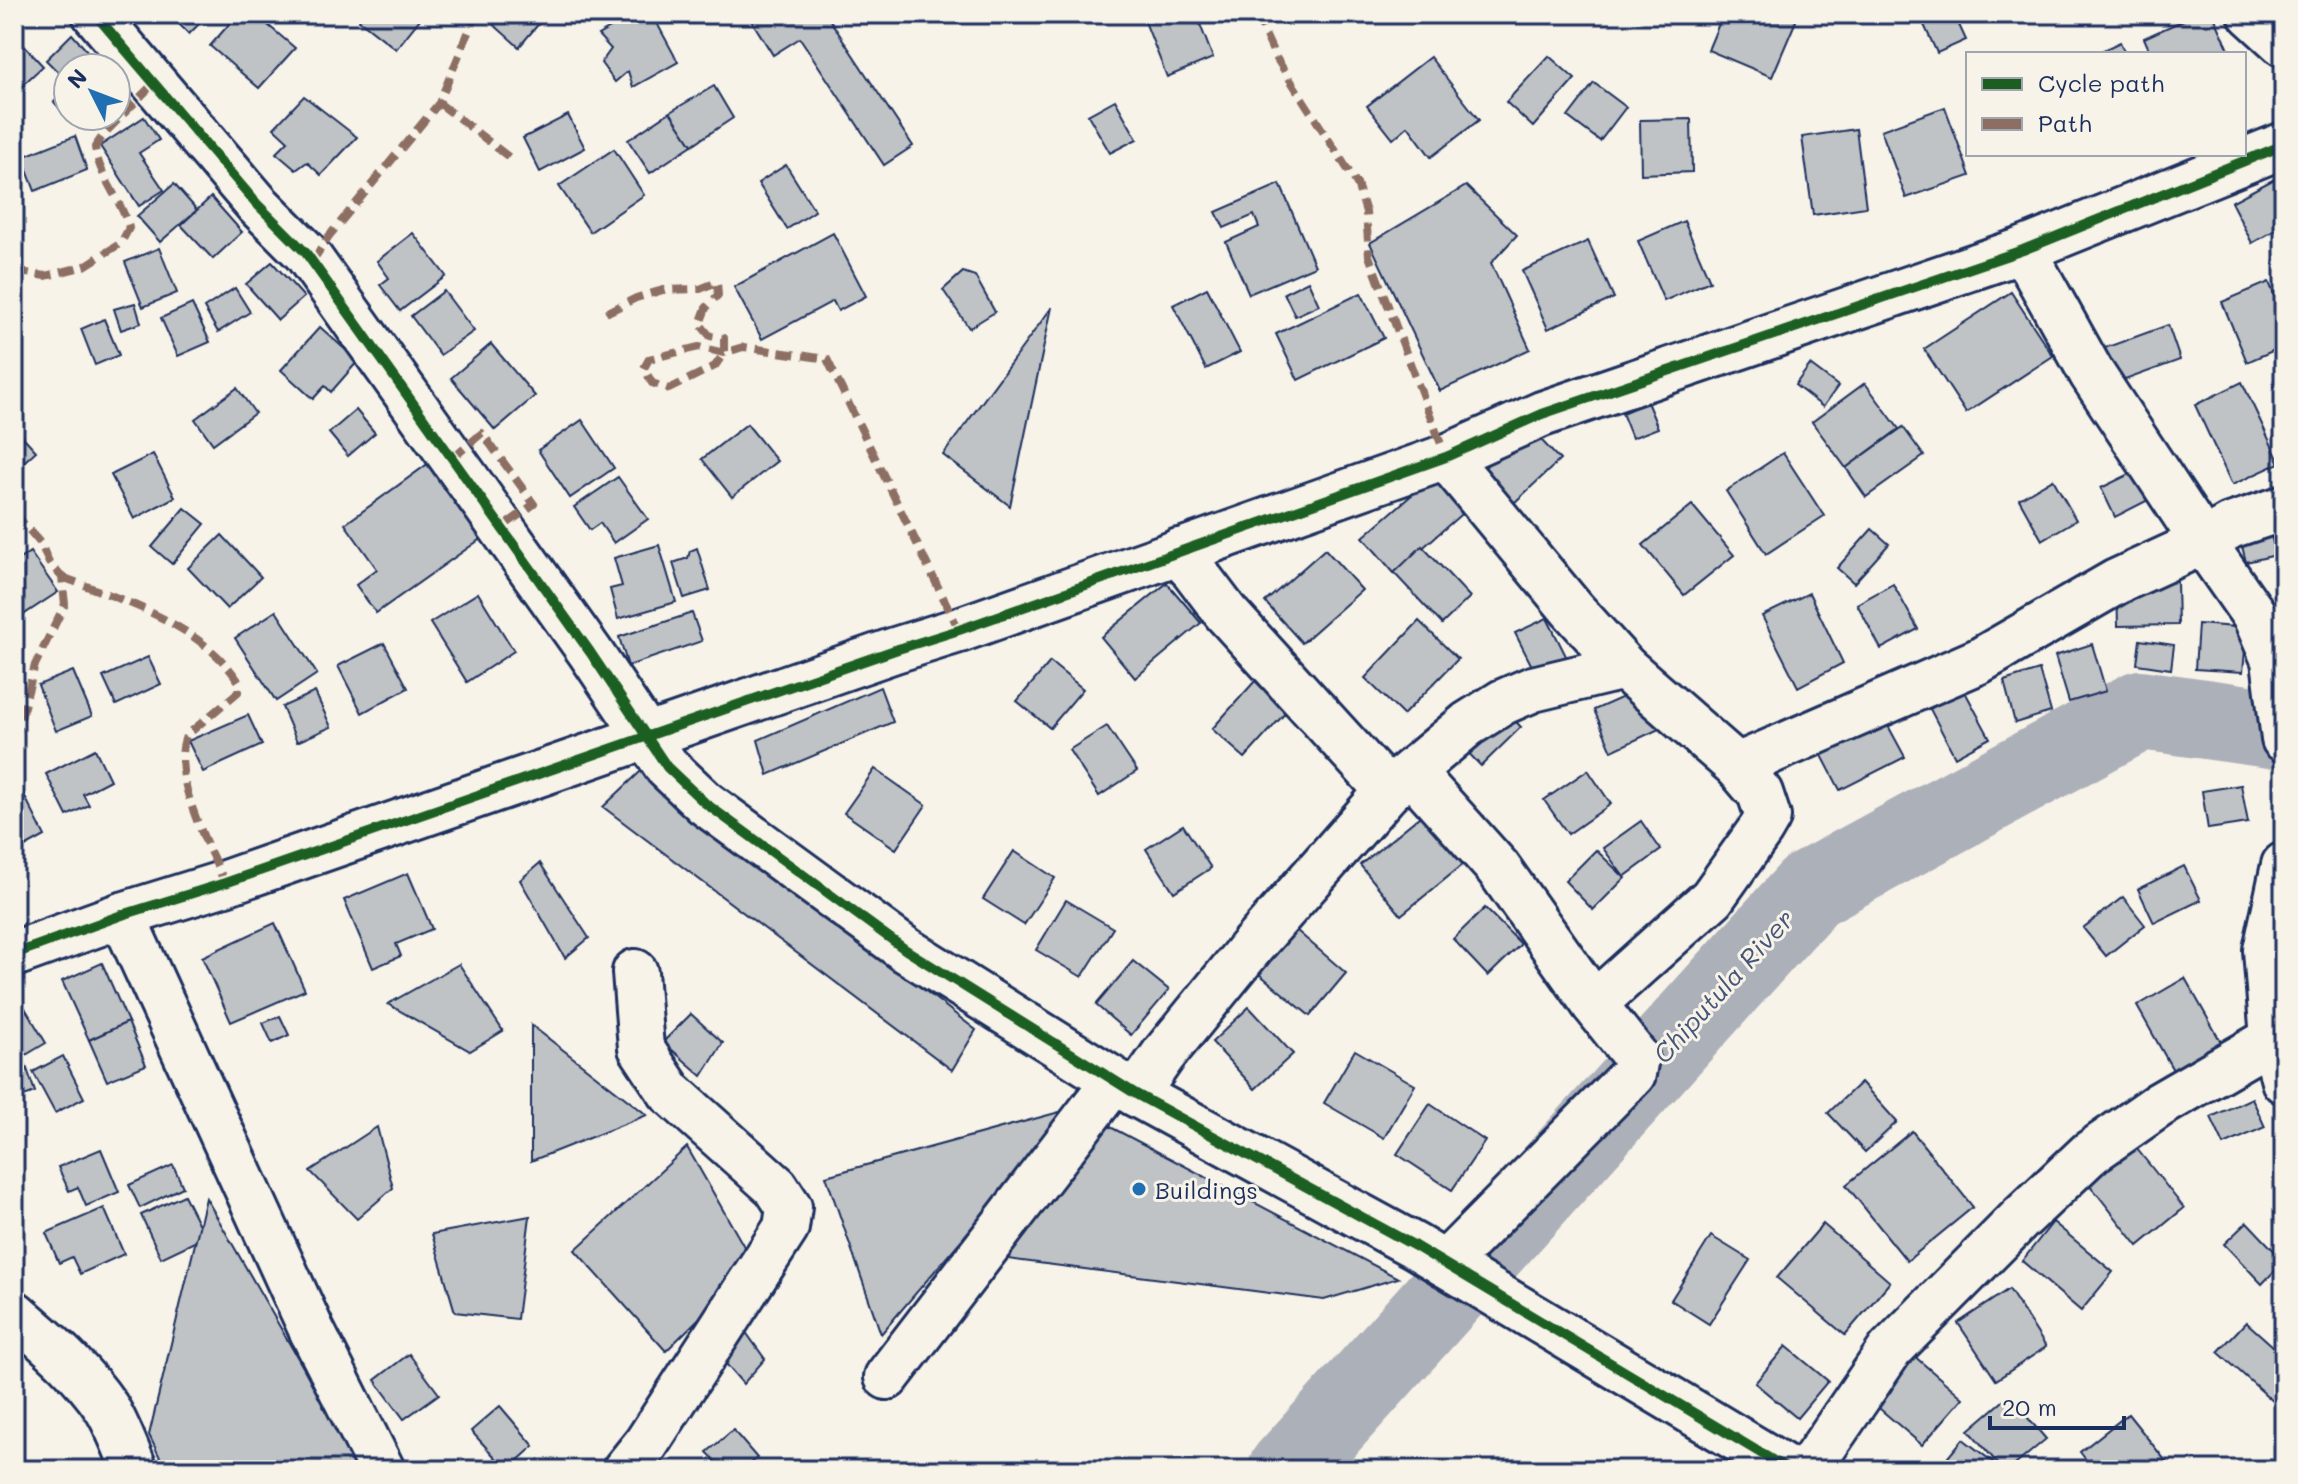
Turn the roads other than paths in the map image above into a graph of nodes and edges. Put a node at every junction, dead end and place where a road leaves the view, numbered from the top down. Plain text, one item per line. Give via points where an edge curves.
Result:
1 (95, 14) edge
2 (2251, 14) edge
3 (2284, 44) edge
4 (2284, 145) edge
5 (2023, 250) junction
6 (1446, 457) junction
7 (2284, 508) edge
8 (2203, 542) junction
9 (1179, 551) junction
10 (1624, 667) junction
11 (645, 737) junction
12 (2284, 739) edge
13 (1737, 766) junction
14 (1400, 782) junction
15 (2284, 865) edge
16 (122, 915) junction
17 (14, 954) edge
18 (635, 972) dead end
19 (1594, 1004) junction
20 (2273, 1039) junction
21 (2284, 1081) edge
22 (1125, 1087) junction
23 (1460, 1274) junction
24 (14, 1313) edge
25 (887, 1377) dead end
26 (135, 1470) edge
27 (382, 1470) edge
28 (625, 1470) edge
29 (1789, 1470) edge
30 (1808, 1470) edge

1 - 11 street via 257,204 306,253
2 - 3 street
4 - 5 street
5 - 6 street via 1542,414
5 - 8 street via 2092,374
6 - 9 street
6 - 10 street
7 - 8 street via 2230,526
8 - 12 street via 2256,618 2274,660
8 - 13 street via 2116,582 1979,661
9 - 11 street
9 - 14 street via 1226,613
10 - 13 street
10 - 14 street via 1533,689 1503,702 1468,724
11 - 16 street
11 - 22 street via 705,803 906,950
13 - 19 street via 1760,793 1768,817 1761,829 1712,898
14 - 19 street via 1498,868
14 - 22 street via 1252,946 1164,1054
15 - 20 street via 2266,950
16 - 17 street
16 - 27 street via 312,1331
18 - 28 street via 641,1048 670,1092 776,1187 789,1207 786,1228
19 - 23 street via 1636,1057 1633,1074
20 - 21 street
20 - 30 street via 2159,1105 2090,1153 1890,1350
22 - 23 street
22 - 25 street
23 - 29 street
24 - 26 street via 90,1386

